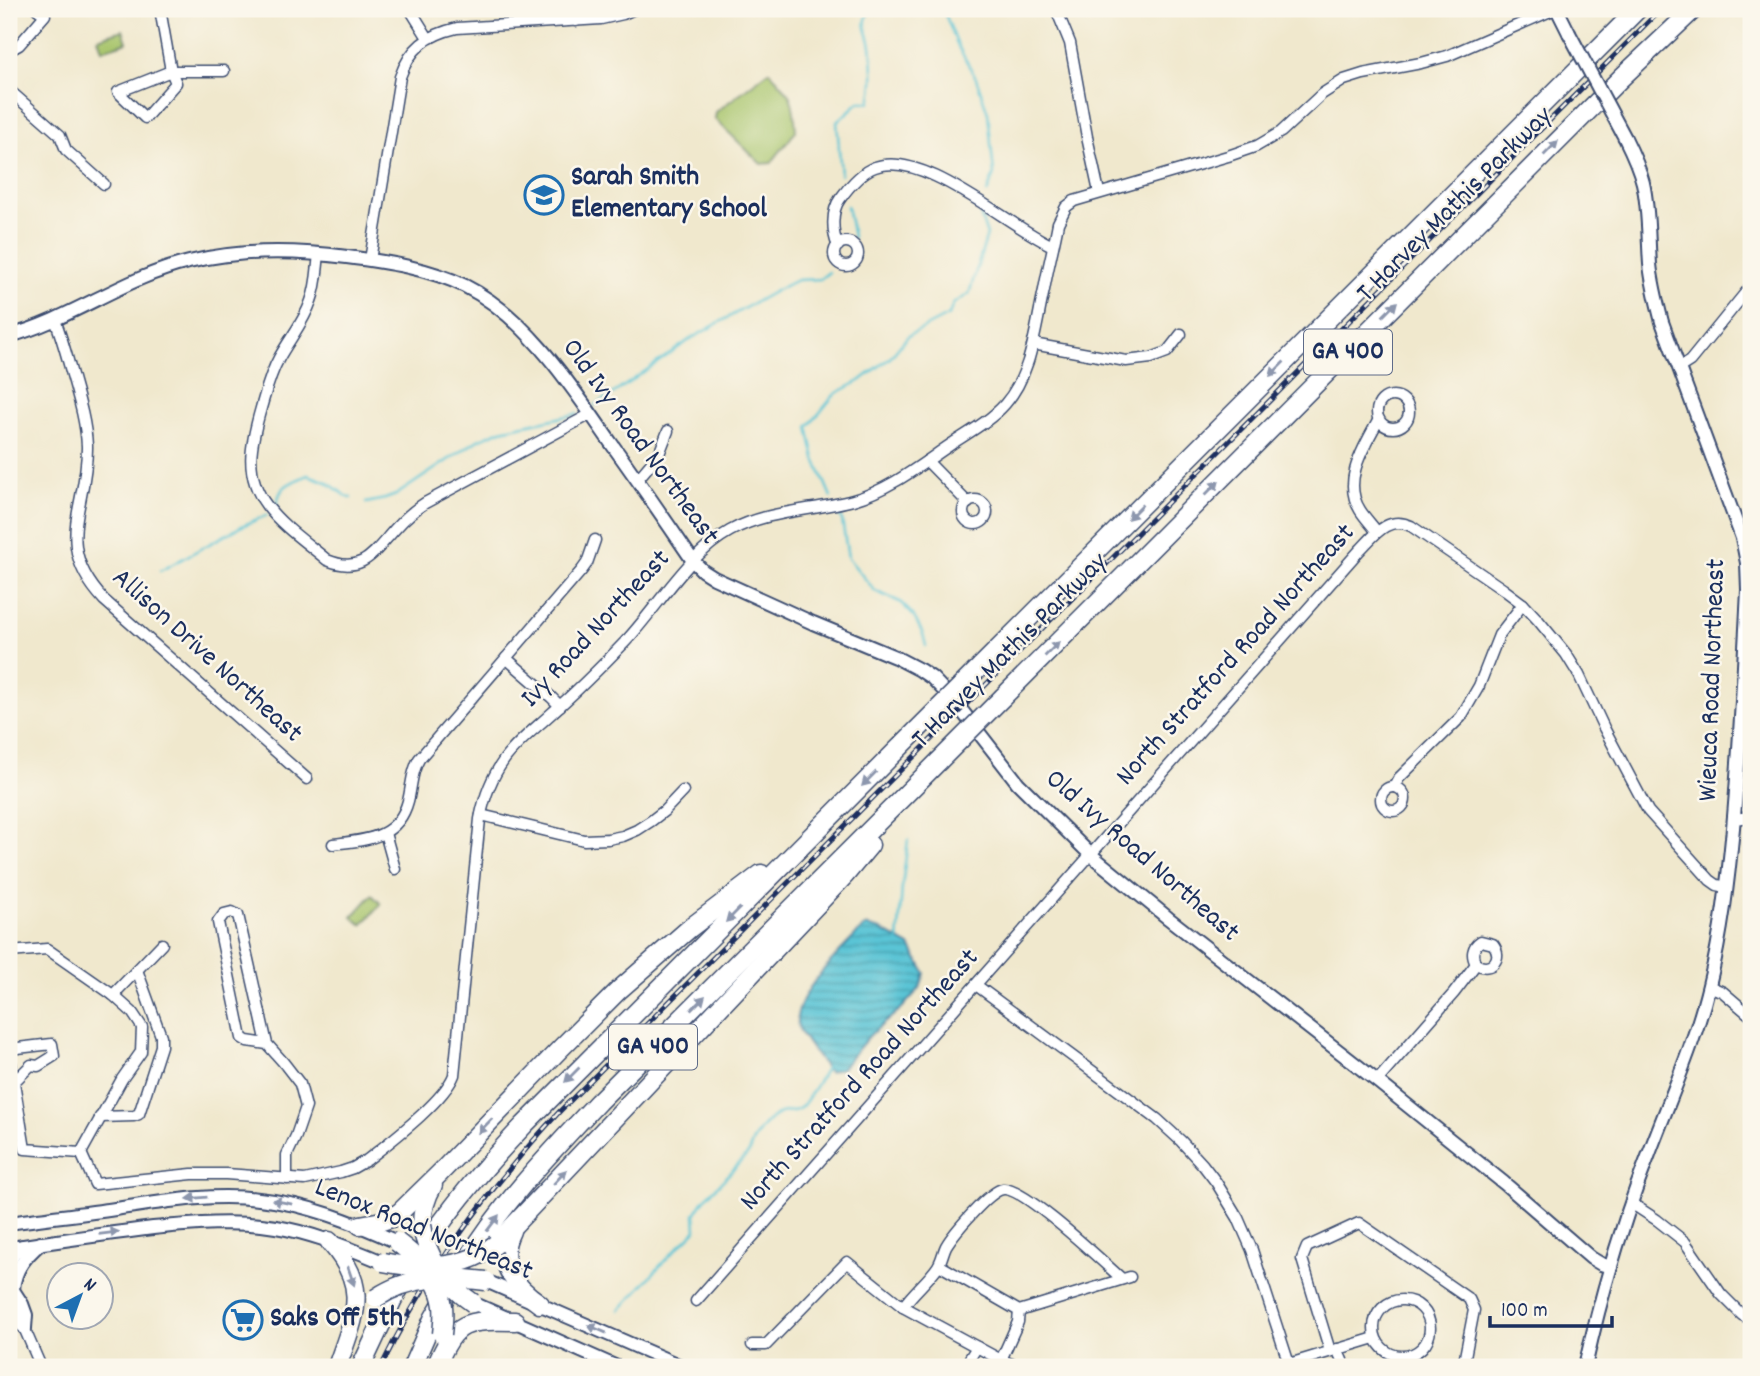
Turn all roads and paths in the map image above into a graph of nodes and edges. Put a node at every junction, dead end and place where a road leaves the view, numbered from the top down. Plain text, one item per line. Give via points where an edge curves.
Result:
1 (12, 9) edge
2 (37, 9) edge
3 (160, 9) edge
4 (410, 9) edge
5 (575, 9) edge
6 (634, 9) edge
7 (1056, 9) edge
8 (1555, 9) edge
9 (1637, 9) edge
10 (1693, 9) edge
11 (9, 13) edge
12 (576, 22) junction
13 (428, 38) junction
14 (9, 49) edge
15 (171, 71) junction
16 (224, 71) dead end
17 (9, 90) edge
18 (104, 184) dead end
19 (1099, 192) junction
20 (838, 246) dead end
21 (1053, 246) junction
22 (319, 254) junction
23 (370, 260) junction
24 (1751, 285) edge
25 (55, 320) junction
26 (1181, 334) dead end
27 (9, 336) edge
28 (1033, 344) junction
29 (1679, 368) junction
30 (591, 414) junction
31 (1379, 419) dead end
32 (668, 431) dead end
33 (927, 461) junction
34 (637, 480) junction
35 (968, 503) dead end
36 (1377, 532) junction
37 (1747, 535) edge
38 (595, 540) dead end
39 (693, 561) junction
40 (1523, 604) junction
41 (506, 658) junction
42 (560, 706) junction
43 (939, 761) junction
44 (307, 779) dead end
45 (1394, 788) dead end
46 (683, 791) dead end
47 (481, 815) junction
48 (1751, 817) edge
49 (1733, 818) junction
50 (385, 833) junction
51 (333, 844) dead end
52 (798, 849) junction
53 (1091, 855) junction
54 (395, 869) dead end
55 (1727, 887) junction
56 (162, 944) dead end
57 (9, 951) edge
58 (1476, 964) dead end
59 (137, 970) junction
60 (976, 985) junction
61 (1709, 986) junction
62 (113, 995) junction
63 (1751, 1016) edge
64 (156, 1024) junction
65 (142, 1030) junction
66 (267, 1044) junction
67 (30, 1046) junction
68 (9, 1051) edge
69 (31, 1065) junction
70 (1377, 1081) junction
71 (13, 1083) junction
72 (100, 1117) junction
73 (81, 1153) junction
74 (440, 1173) junction
75 (287, 1179) junction
76 (1631, 1203) junction
77 (9, 1223) edge
78 (516, 1224) junction
79 (360, 1226) junction
80 (329, 1241) junction
81 (397, 1242) joint
82 (41, 1243) junction
83 (23, 1246) junction
84 (9, 1248) edge
85 (9, 1262) edge
86 (383, 1262) joint
87 (939, 1265) junction
88 (1611, 1267) junction
89 (435, 1272) junction
90 (486, 1281) joint
91 (10, 1288) edge
92 (696, 1301) dead end
93 (473, 1303) joint
94 (540, 1304) junction
95 (9, 1307) edge
96 (903, 1307) junction
97 (1019, 1311) junction
98 (354, 1317) junction
99 (1751, 1319) edge
100 (515, 1321) junction
101 (25, 1328) junction
102 (1375, 1338) junction
103 (752, 1345) dead end
104 (977, 1347) junction
105 (1334, 1350) junction
106 (1001, 1360) junction
107 (1289, 1366) edge
108 (41, 1367) edge
109 (337, 1367) edge
110 (361, 1367) edge
111 (412, 1367) edge
112 (435, 1367) edge
113 (617, 1367) edge
114 (682, 1367) edge
115 (967, 1367) edge
116 (1020, 1367) edge
117 (1345, 1367) edge
118 (1463, 1367) edge
119 (1586, 1367) edge

1 - 11 street
2 - 14 street via 45,15 19,45
3 - 15 street
4 - 13 street
5 - 12 street
6 - 12 street
7 - 19 street via 1070,43
8 - 19 street, Ivy Road Northeast via 1447,56 1344,80 1281,132 1256,146
8 - 29 street, Wieuca Road Northeast, bridge via 1625,138 1642,180 1654,292
9 -> 52 highway, T Harvey Mathis Parkway / GA 400, bridge
43 -> 10 highway, T Harvey Mathis Parkway / GA 400, bridge
12 - 13 street via 457,28
13 - 23 street via 409,56 400,77
15 - 15 street via 176,83 145,118 118,92
15 - 16 street
17 - 18 street via 60,135 66,150
19 - 21 street, Ivy Road Northeast via 1066,207
20 - 21 street via 834,238 837,203 873,168 903,165 970,195
21 - 28 street, Ivy Road Northeast
22 - 23 street, Old Ivy Road Northeast
22 - 25 street, Old Ivy Road Northeast via 252,252 190,261 137,279
22 - 30 street via 311,301 270,377 250,457 255,483 267,506 327,559 347,565 366,560 425,503
23 - 30 street, Old Ivy Road Northeast via 440,275 490,301 551,361
24 - 29 street via 1690,361
25 - 27 street, Old Ivy Road Northeast
25 - 44 street, Allison Drive Northeast via 86,432 75,532 86,577 104,600
26 - 28 street via 1167,352 1126,361
28 - 33 street, Ivy Road Northeast via 1020,381 1005,403
29 - 37 street, Wieuca Road Northeast
30 - 34 street, Old Ivy Road Northeast
31 - 36 street via 1356,464 1353,488 1359,508
32 - 34 street via 659,454
33 - 35 street
33 - 39 street, Ivy Road Northeast via 867,496 745,524 718,538
34 - 39 street, Old Ivy Road Northeast
36 - 40 street, North Stratford Road Northeast via 1390,523 1411,526
36 - 53 street, North Stratford Road Northeast
37 - 49 street, Wieuca Road Northeast via 1748,590
38 - 41 street via 582,570
39 - 42 street, Ivy Road Northeast via 626,641
39 - 53 street, Old Ivy Road Northeast via 714,578 908,663 932,678 1018,783
40 - 45 street via 1499,635 1469,706
40 - 55 street, North Stratford Road Northeast via 1580,675 1648,811 1710,880
41 - 42 street
41 - 50 street via 419,759 405,811
42 - 47 street, Ivy Road Northeast via 506,758 492,779
78 -> 43 highway via 845,874
111 -> 43 highway, T Harvey Mathis Parkway / GA 400 via 468,1259 529,1177 598,1102
46 - 47 street via 637,830 608,839 584,840
47 - 75 street, Ivy Road Northeast via 451,1082 441,1096 354,1168 305,1180
48 - 49 street
49 - 55 street, Wieuca Road Northeast
50 - 51 street
50 - 54 street
52 -> 74 highway via 721,904 619,990
52 -> 110 highway, T Harvey Mathis Parkway / GA 400 via 475,1178 413,1265
53 - 60 street, North Stratford Road Northeast
53 - 70 street, Old Ivy Road Northeast
55 - 61 street, Wieuca Road Northeast
56 - 59 street
57 - 62 street via 47,949
58 - 70 street
59 - 62 street
59 - 64 street
60 - 92 street, North Stratford Road Northeast
60 - 107 street via 1157,1119 1203,1165 1246,1236
61 - 63 street
61 - 76 street, Wieuca Road Northeast
62 - 65 street via 132,1012
64 - 65 street
64 - 72 street via 161,1046 139,1114
65 - 72 street via 141,1052
66 - 66 street via 238,915 224,914 218,922 242,1038
66 - 75 street via 300,1084 306,1107 287,1155
67 - 68 street
67 - 69 street
67 - 69 street via 51,1044 54,1056
68 - 71 street
69 - 71 street
70 - 88 street, Old Ivy Road Northeast via 1591,1258
71 - 73 street via 25,1149
72 - 73 street
73 - 75 street, Ivy Road Northeast via 95,1184 203,1174
74 - 79 highway via 391,1218
74 - 89 highway, bridge via 422,1211
76 - 88 street, Wieuca Road Northeast
76 - 99 street via 1685,1242 1721,1294
79 -> 77 street, Lenox Road Northeast via 285,1203 214,1196
78 - 89 highway, bridge via 476,1258
78 - 94 highway via 506,1244 506,1265 519,1287
79 - 81 street, Lenox Road Northeast
82 -> 80 street, Lenox Road Northeast via 233,1223 279,1227
80 - 86 street, Lenox Road Northeast
80 -> 98 highway via 355,1282
81 - 89 highway, bridge
82 - 83 street, Lenox Road Northeast
82 - 91 street via 24,1258
83 - 84 street, Lenox Road Northeast
83 - 85 street
86 - 89 highway, bridge
87 - 96 street
87 - 97 street
87 - 97 street via 947,1244 990,1194 1003,1189 1051,1216 1126,1278
88 - 119 street, Wieuca Road Northeast
89 - 90 highway, bridge
89 - 93 highway, bridge
89 - 98 highway, bridge via 397,1286
89 - 112 highway, bridge via 443,1305
90 - 94 street, Lenox Road Northeast
91 - 101 street via 26,1315
93 - 100 street, Lenox Road Northeast
114 -> 94 street, Lenox Road Northeast
95 - 101 street
96 - 103 street via 847,1262 766,1345
96 - 104 street
97 - 106 street
98 - 109 highway
100 - 112 highway via 466,1325 450,1337
100 - 113 street, Lenox Road Northeast
101 - 108 street
102 - 102 street via 1376,1316 1390,1302 1409,1300 1428,1317 1429,1338 1418,1352 1391,1354
102 - 105 street
104 - 106 street
104 - 115 street
105 - 107 street
105 - 117 street
105 - 118 street via 1302,1259 1307,1247 1359,1223 1469,1299 1474,1310
106 - 116 street

